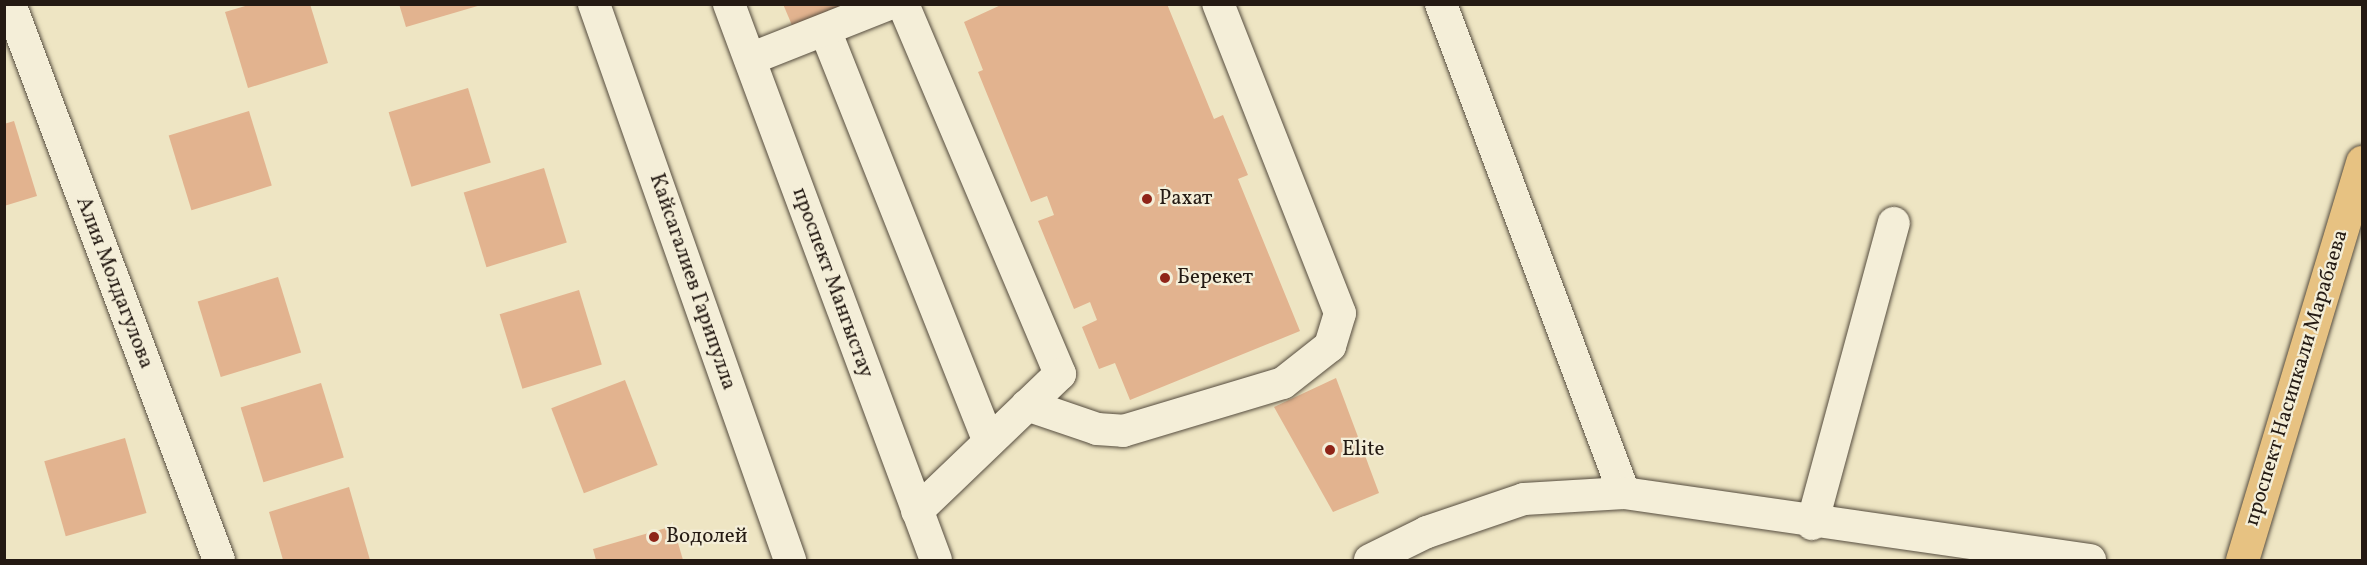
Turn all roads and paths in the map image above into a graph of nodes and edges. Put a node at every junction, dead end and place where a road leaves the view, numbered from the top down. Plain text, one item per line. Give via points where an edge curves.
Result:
1 (594, 4) edge
2 (729, 4) edge
3 (890, 4) edge
4 (903, 4) edge
5 (1218, 4) edge
6 (1441, 4) edge
7 (16, 9) edge
8 (825, 30) junction
9 (750, 59) junction
10 (2362, 162) edge
11 (1894, 223) dead end
12 (1027, 405) junction
13 (989, 442) junction
14 (1624, 492) junction
15 (917, 511) junction
16 (1812, 524) junction
17 (2053, 558) edge
18 (219, 561) edge
19 (790, 561) edge
20 (936, 561) edge
21 (1370, 561) edge
22 (2091, 561) edge
23 (2242, 561) edge

1 - 19 street, Кайсагалиев Гарипулла
2 - 9 street, проспект Мангыстау
3 - 8 street
4 - 12 street via 1060,374
5 - 12 street via 1340,313 1330,346 1283,383 1123,431 1096,429
6 - 14 street
7 - 18 street, Алия Молдагулова
8 - 9 street
8 - 13 street
9 - 15 street, проспект Мангыстау
10 - 23 main road, проспект Насипкали Марабаева
11 - 16 street
12 - 13 street
13 - 15 street
14 - 16 street
14 - 21 street via 1524,499 1427,532
15 - 20 street, проспект Мангыстау
16 - 17 street
17 - 22 street

